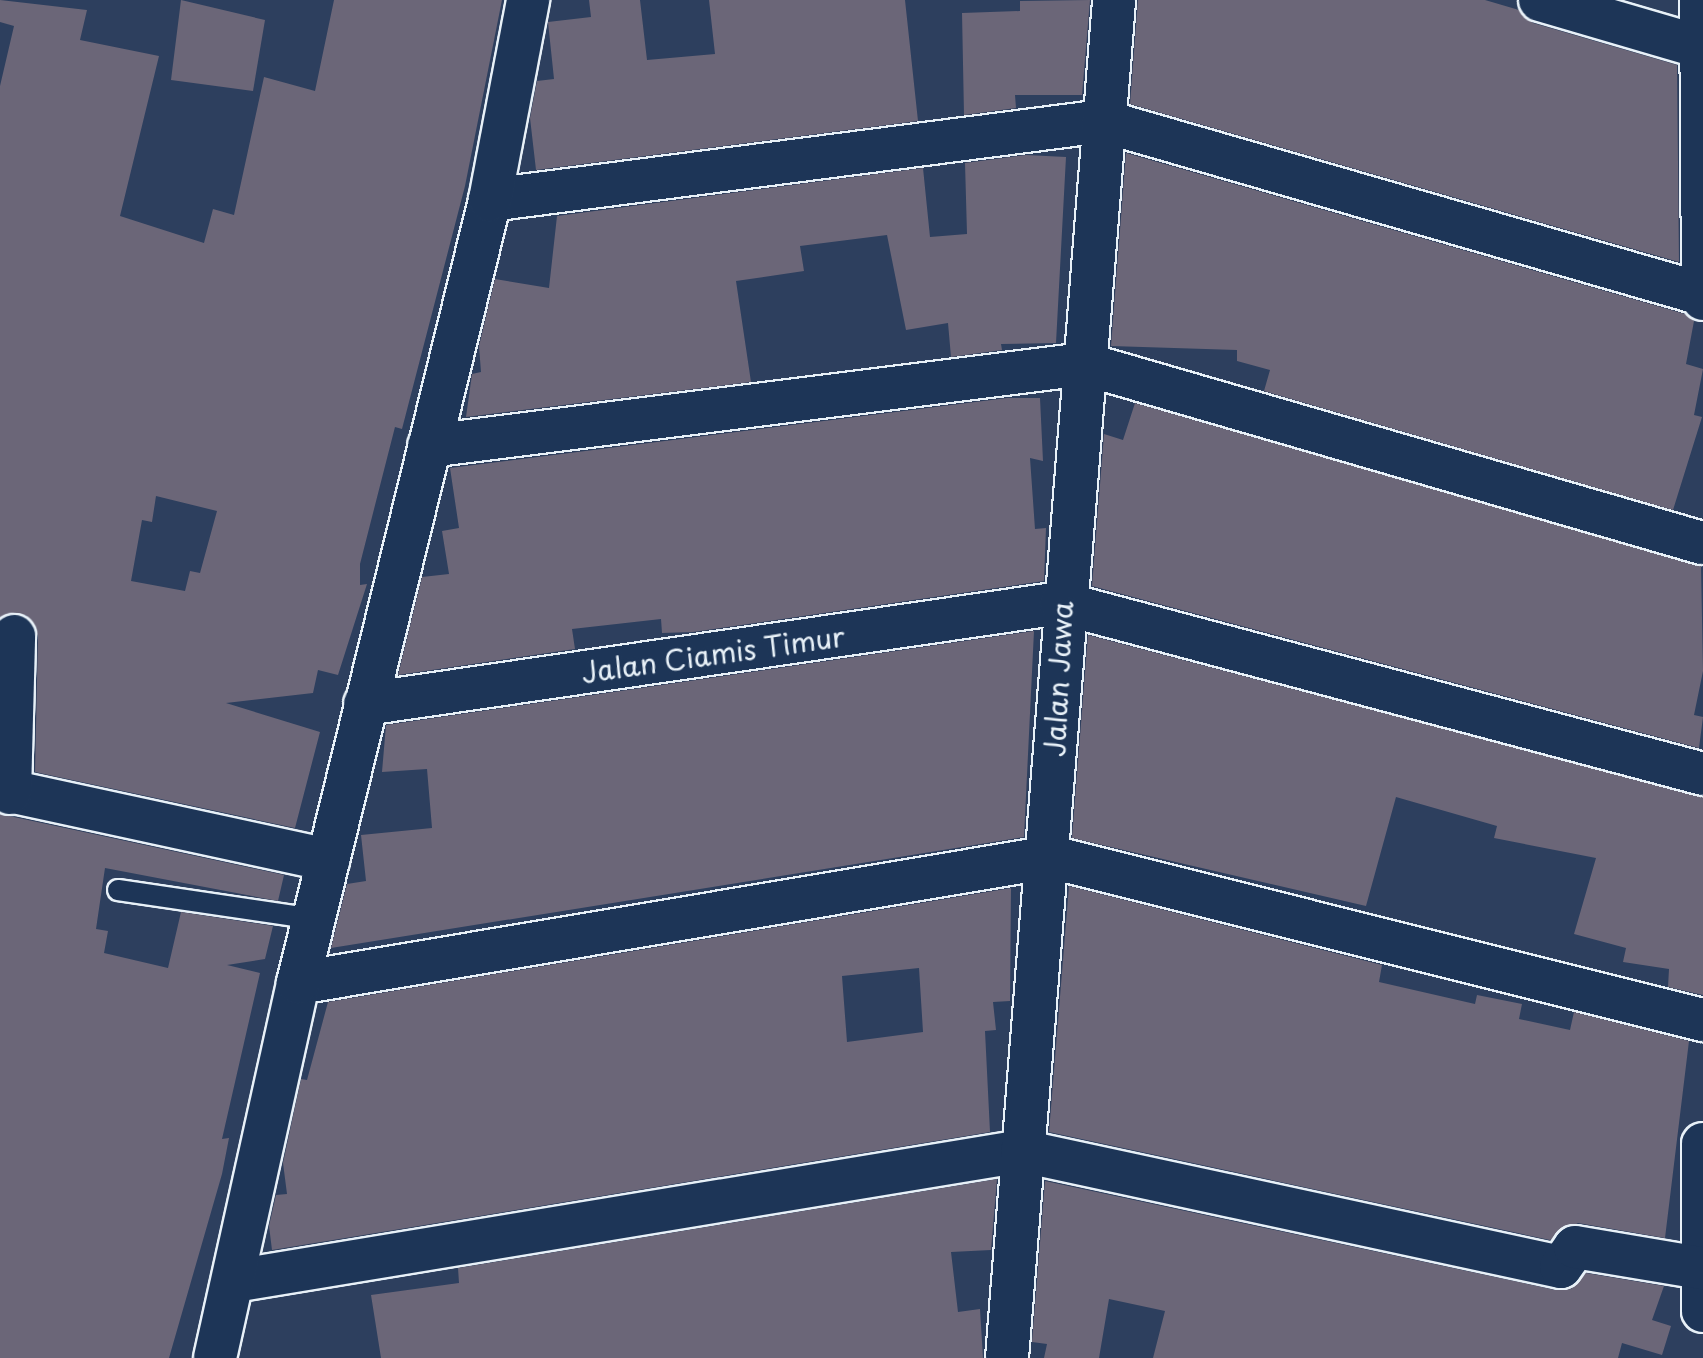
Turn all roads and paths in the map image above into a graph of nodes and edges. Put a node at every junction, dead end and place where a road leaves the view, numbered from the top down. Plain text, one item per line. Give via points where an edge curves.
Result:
1 (528, 0) edge
2 (1114, 0) edge
3 (1540, 0) edge
4 (1701, 0) edge
5 (1701, 47) edge
6 (1103, 121) junction
7 (490, 200) junction
8 (1703, 297) edge
9 (1085, 364) junction
10 (429, 446) junction
11 (1703, 522) edge
12 (1702, 543) edge
13 (1703, 559) edge
14 (1061, 603) junction
15 (14, 636) dead end
16 (365, 704) junction
17 (1703, 774) edge
18 (5, 791) edge
19 (1051, 857) junction
20 (328, 860) junction
21 (118, 890) dead end
22 (314, 919) junction
23 (298, 983) junction
24 (1703, 1020) edge
25 (1703, 1144) edge
26 (1022, 1151) junction
27 (1701, 1268) junction
28 (234, 1281) junction
29 (1703, 1311) edge
30 (215, 1358) edge
31 (1007, 1358) edge

1 - 7 street
2 - 6 street, Jalan Jawa
3 - 5 street
4 - 5 street
5 - 8 street
6 - 7 street
6 - 8 street
6 - 9 street, Jalan Jawa
7 - 10 street
9 - 10 street
9 - 12 street
9 - 14 street, Jalan Jawa
10 - 16 street
11 - 12 street
12 - 13 street
14 - 16 street, Jalan Ciamis Timur
14 - 17 street
14 - 19 street, Jalan Jawa
15 - 18 street
16 - 20 street
18 - 20 street
19 - 23 street
19 - 24 street
19 - 26 street, Jalan Jawa
20 - 22 street
21 - 22 lane
22 - 23 street
23 - 28 street
25 - 27 street
26 - 27 street via 1561,1267 1575,1247
26 - 28 street
26 - 31 street, Jalan Jawa
27 - 29 street
28 - 30 street

